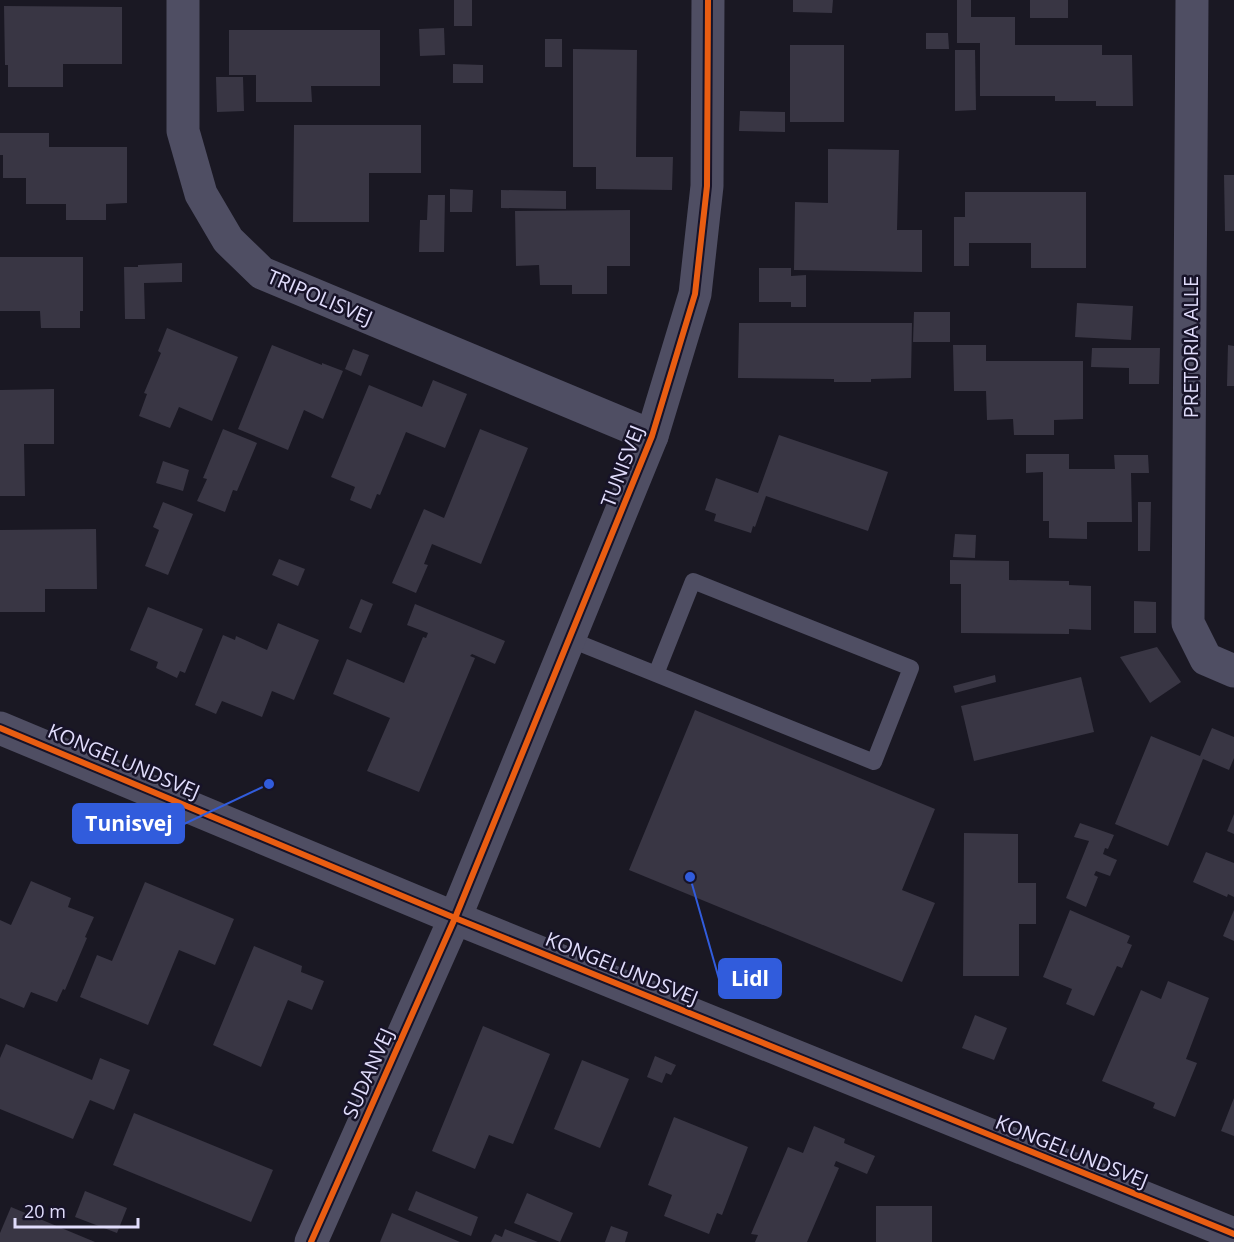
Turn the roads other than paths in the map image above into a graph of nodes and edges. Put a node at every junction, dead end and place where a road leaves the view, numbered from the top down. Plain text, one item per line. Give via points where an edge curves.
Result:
1 (183, 0) edge
2 (708, 0) edge
3 (1192, 0) edge
4 (652, 435) junction
5 (569, 639) junction
6 (1234, 670) edge
7 (656, 674) junction
8 (0, 728) edge
9 (455, 918) junction
10 (1234, 1234) edge
11 (311, 1242) edge

1 - 4 street, TRIPOLISVEJ via 183,131 198,184 228,240 262,273
2 - 4 street, TUNISVEJ via 707,186 695,294
3 - 6 street, PRETORIA ALLE via 1188,623 1206,659
4 - 5 street, TUNISVEJ
5 - 7 lane
5 - 9 street, TUNISVEJ
7 - 7 lane via 693,581 911,668 874,762
8 - 9 street, KONGELUNDSVEJ
9 - 10 street, KONGELUNDSVEJ
9 - 11 street, SUDANVEJ

